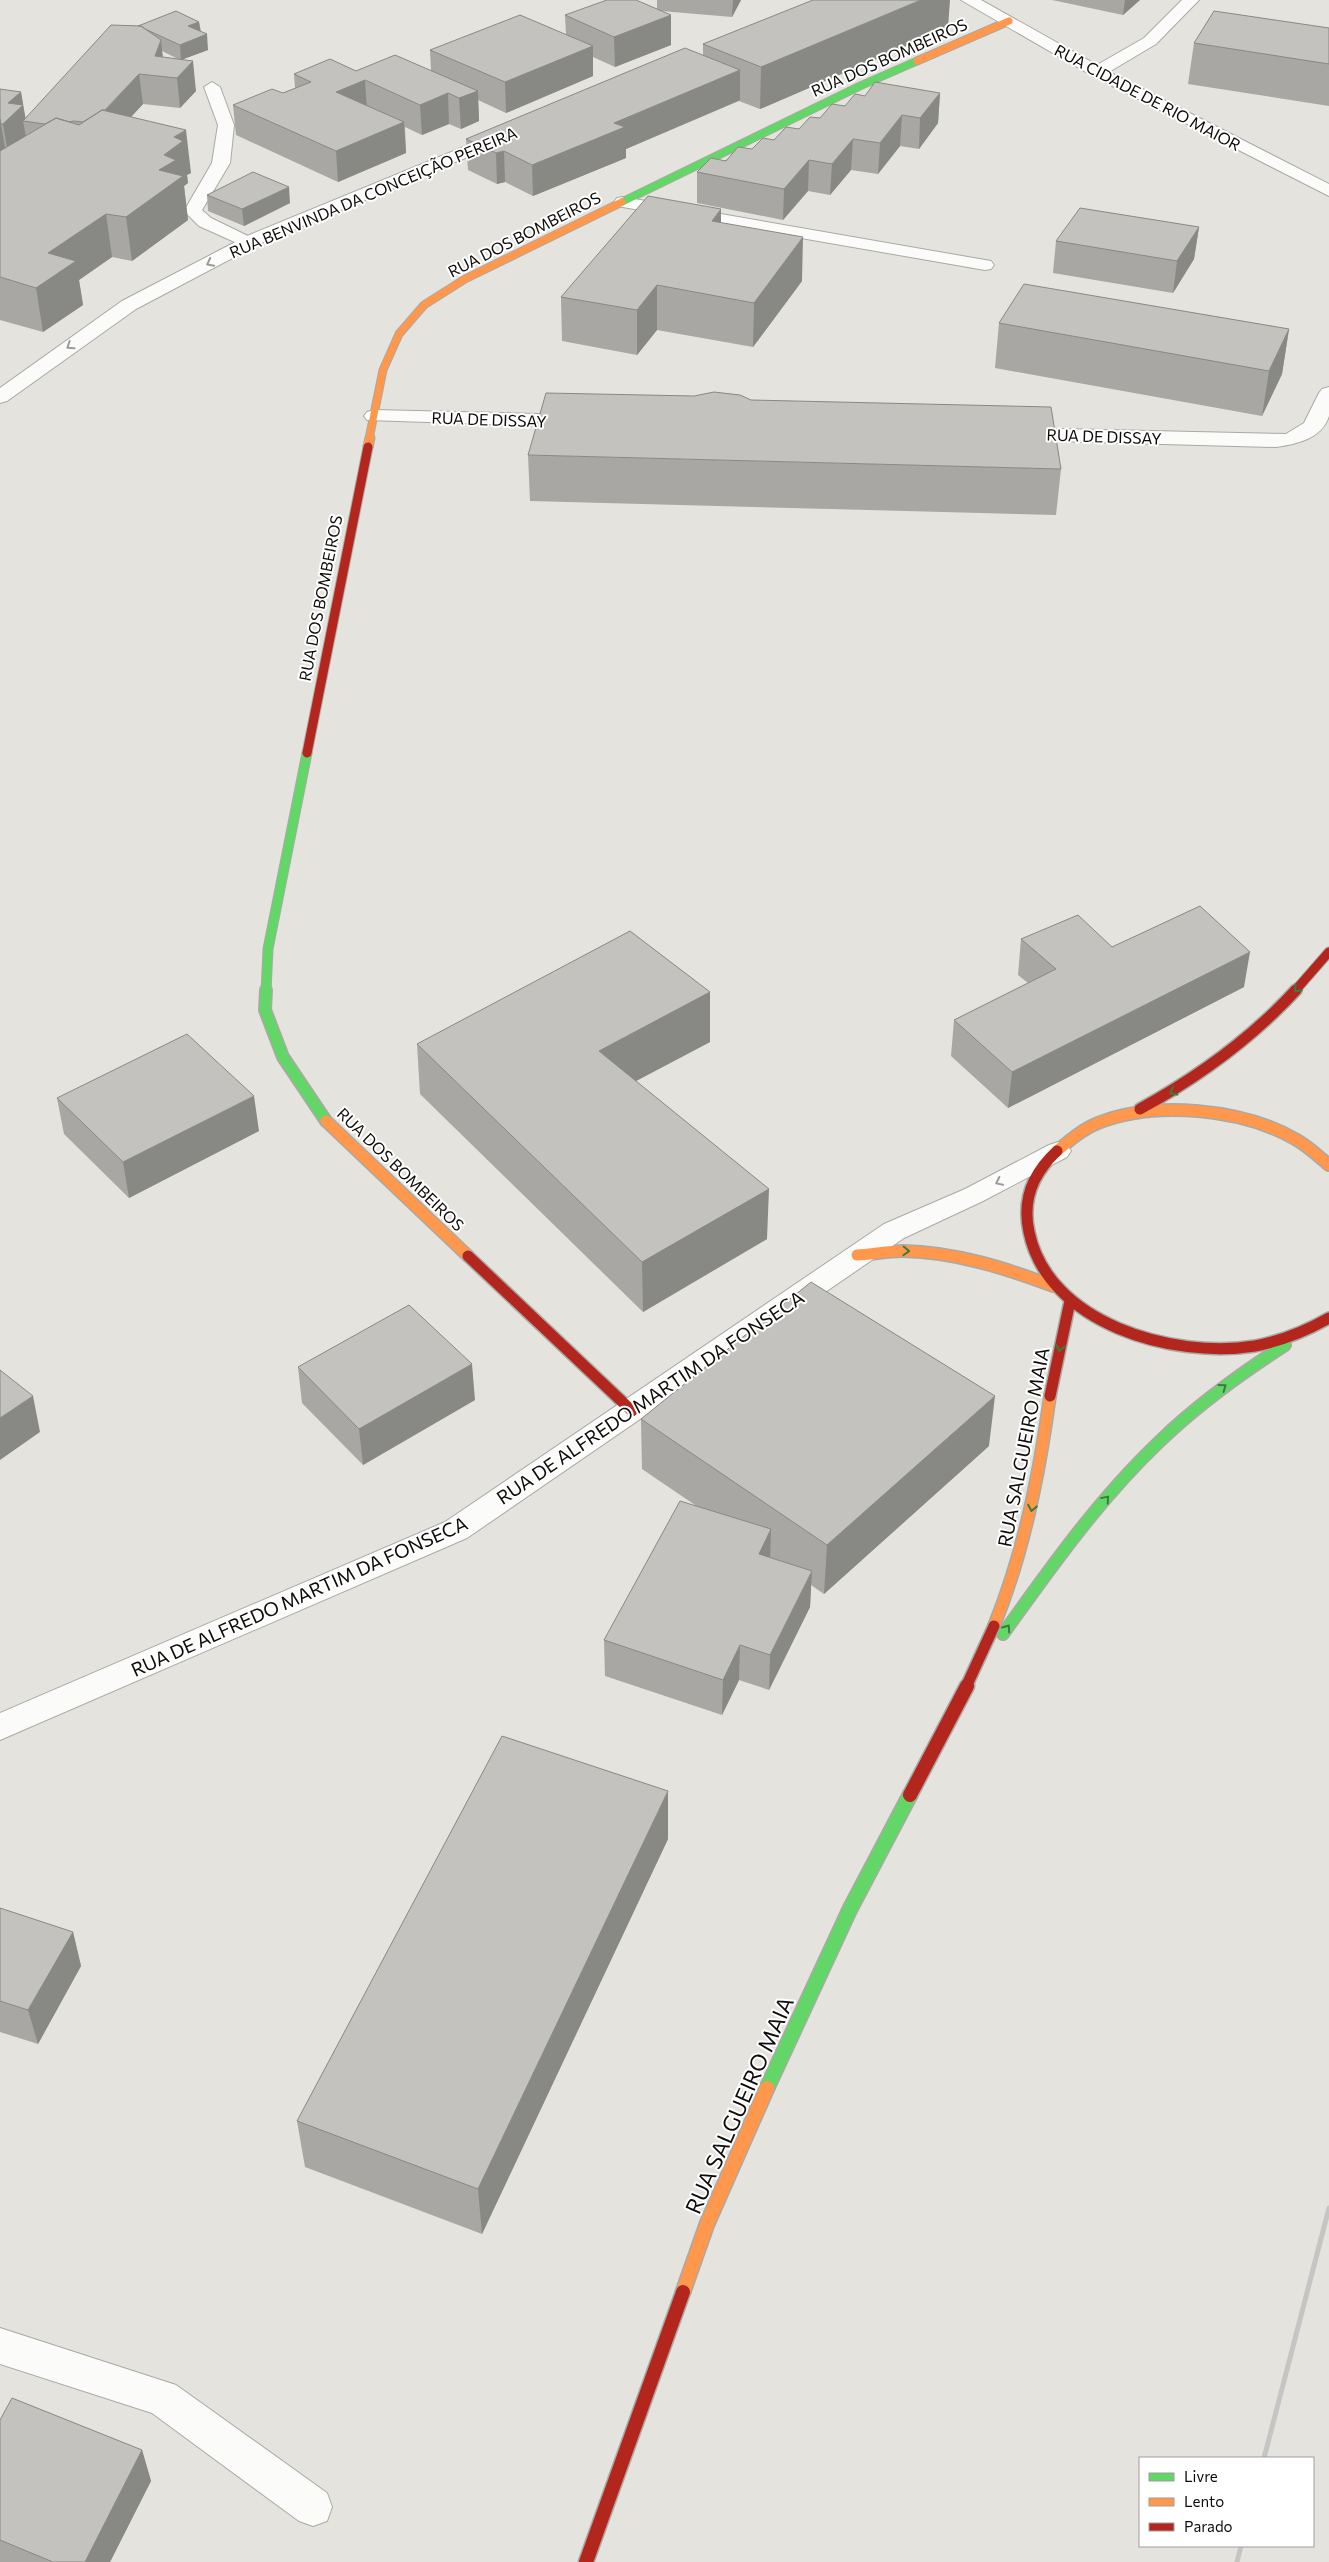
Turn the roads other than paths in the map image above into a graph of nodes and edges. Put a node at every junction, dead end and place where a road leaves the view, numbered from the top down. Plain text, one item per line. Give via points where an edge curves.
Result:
1 (969, 0) edge
2 (1191, 0) edge
3 (1009, 20) junction
4 (1097, 72) junction
5 (212, 87) dead end
6 (512, 132) edge
7 (1329, 191) edge
8 (623, 202) junction
9 (248, 243) junction
10 (986, 265) dead end
11 (1329, 393) edge
12 (0, 398) edge
13 (374, 416) junction
14 (592, 422) edge
15 (998, 433) edge
16 (1329, 952) edge
17 (1129, 1115) junction
18 (1058, 1151) junction
19 (1329, 1165) edge
20 (857, 1255) junction
21 (1055, 1286) junction
22 (1070, 1301) junction
23 (1329, 1318) edge
24 (1311, 1330) junction
25 (632, 1410) junction
26 (969, 1682) junction
27 (0, 1727) edge
28 (0, 2346) edge
29 (313, 2507) dead end
30 (586, 2562) edge

1 - 3 street, RUA CIDADE DE RIO MAIOR
2 - 4 street via 1150,41
3 - 4 street, RUA CIDADE DE RIO MAIOR
3 - 8 street, RUA DOS BOMBEIROS via 860,86
4 - 7 street, RUA CIDADE DE RIO MAIOR
5 - 9 street via 226,125 221,163 193,211 205,222
6 - 9 street, RUA BENVINDA DA CONCEIÇÃO PEREIRA
8 - 10 street
8 - 13 street, RUA DOS BOMBEIROS via 465,279 424,306 399,334 383,370
9 -> 12 street, RUA BENVINDA DA CONCEIÇÃO PEREIRA via 129,305
11 - 15 street, RUA DE DISSAY via 1308,432 1295,439
13 - 14 street, RUA DE DISSAY
13 - 25 street, RUA DOS BOMBEIROS via 270,939 265,1010 283,1056 324,1120
16 -> 17 street via 1284,1003 1231,1053 1172,1093
17 - 18 street via 1111,1118 1077,1134
17 - 19 street via 1192,1112 1228,1117 1283,1133
18 -> 20 street, RUA DE ALFREDO MARTIM DA FONSECA via 997,1184 894,1231
18 - 21 street via 1030,1184 1024,1223 1035,1262
20 -> 21 street via 903,1251 957,1256 1007,1268
20 - 25 street, RUA DE ALFREDO MARTIM DA FONSECA
21 - 22 street
22 - 24 street via 1100,1321 1168,1343 1229,1349 1280,1342
22 -> 26 street, RUA SALGUEIRO MAIA via 1052,1385 1030,1519 1010,1589
23 - 24 street
26 -> 24 street, RUA SALGUEIRO MAIA via 1056,1558 1120,1482 1173,1428 1233,1380
25 - 27 street, RUA DE ALFREDO MARTIM DA FONSECA via 456,1530
26 - 30 street, RUA SALGUEIRO MAIA via 850,1909 707,2224
28 - 29 street via 163,2398

